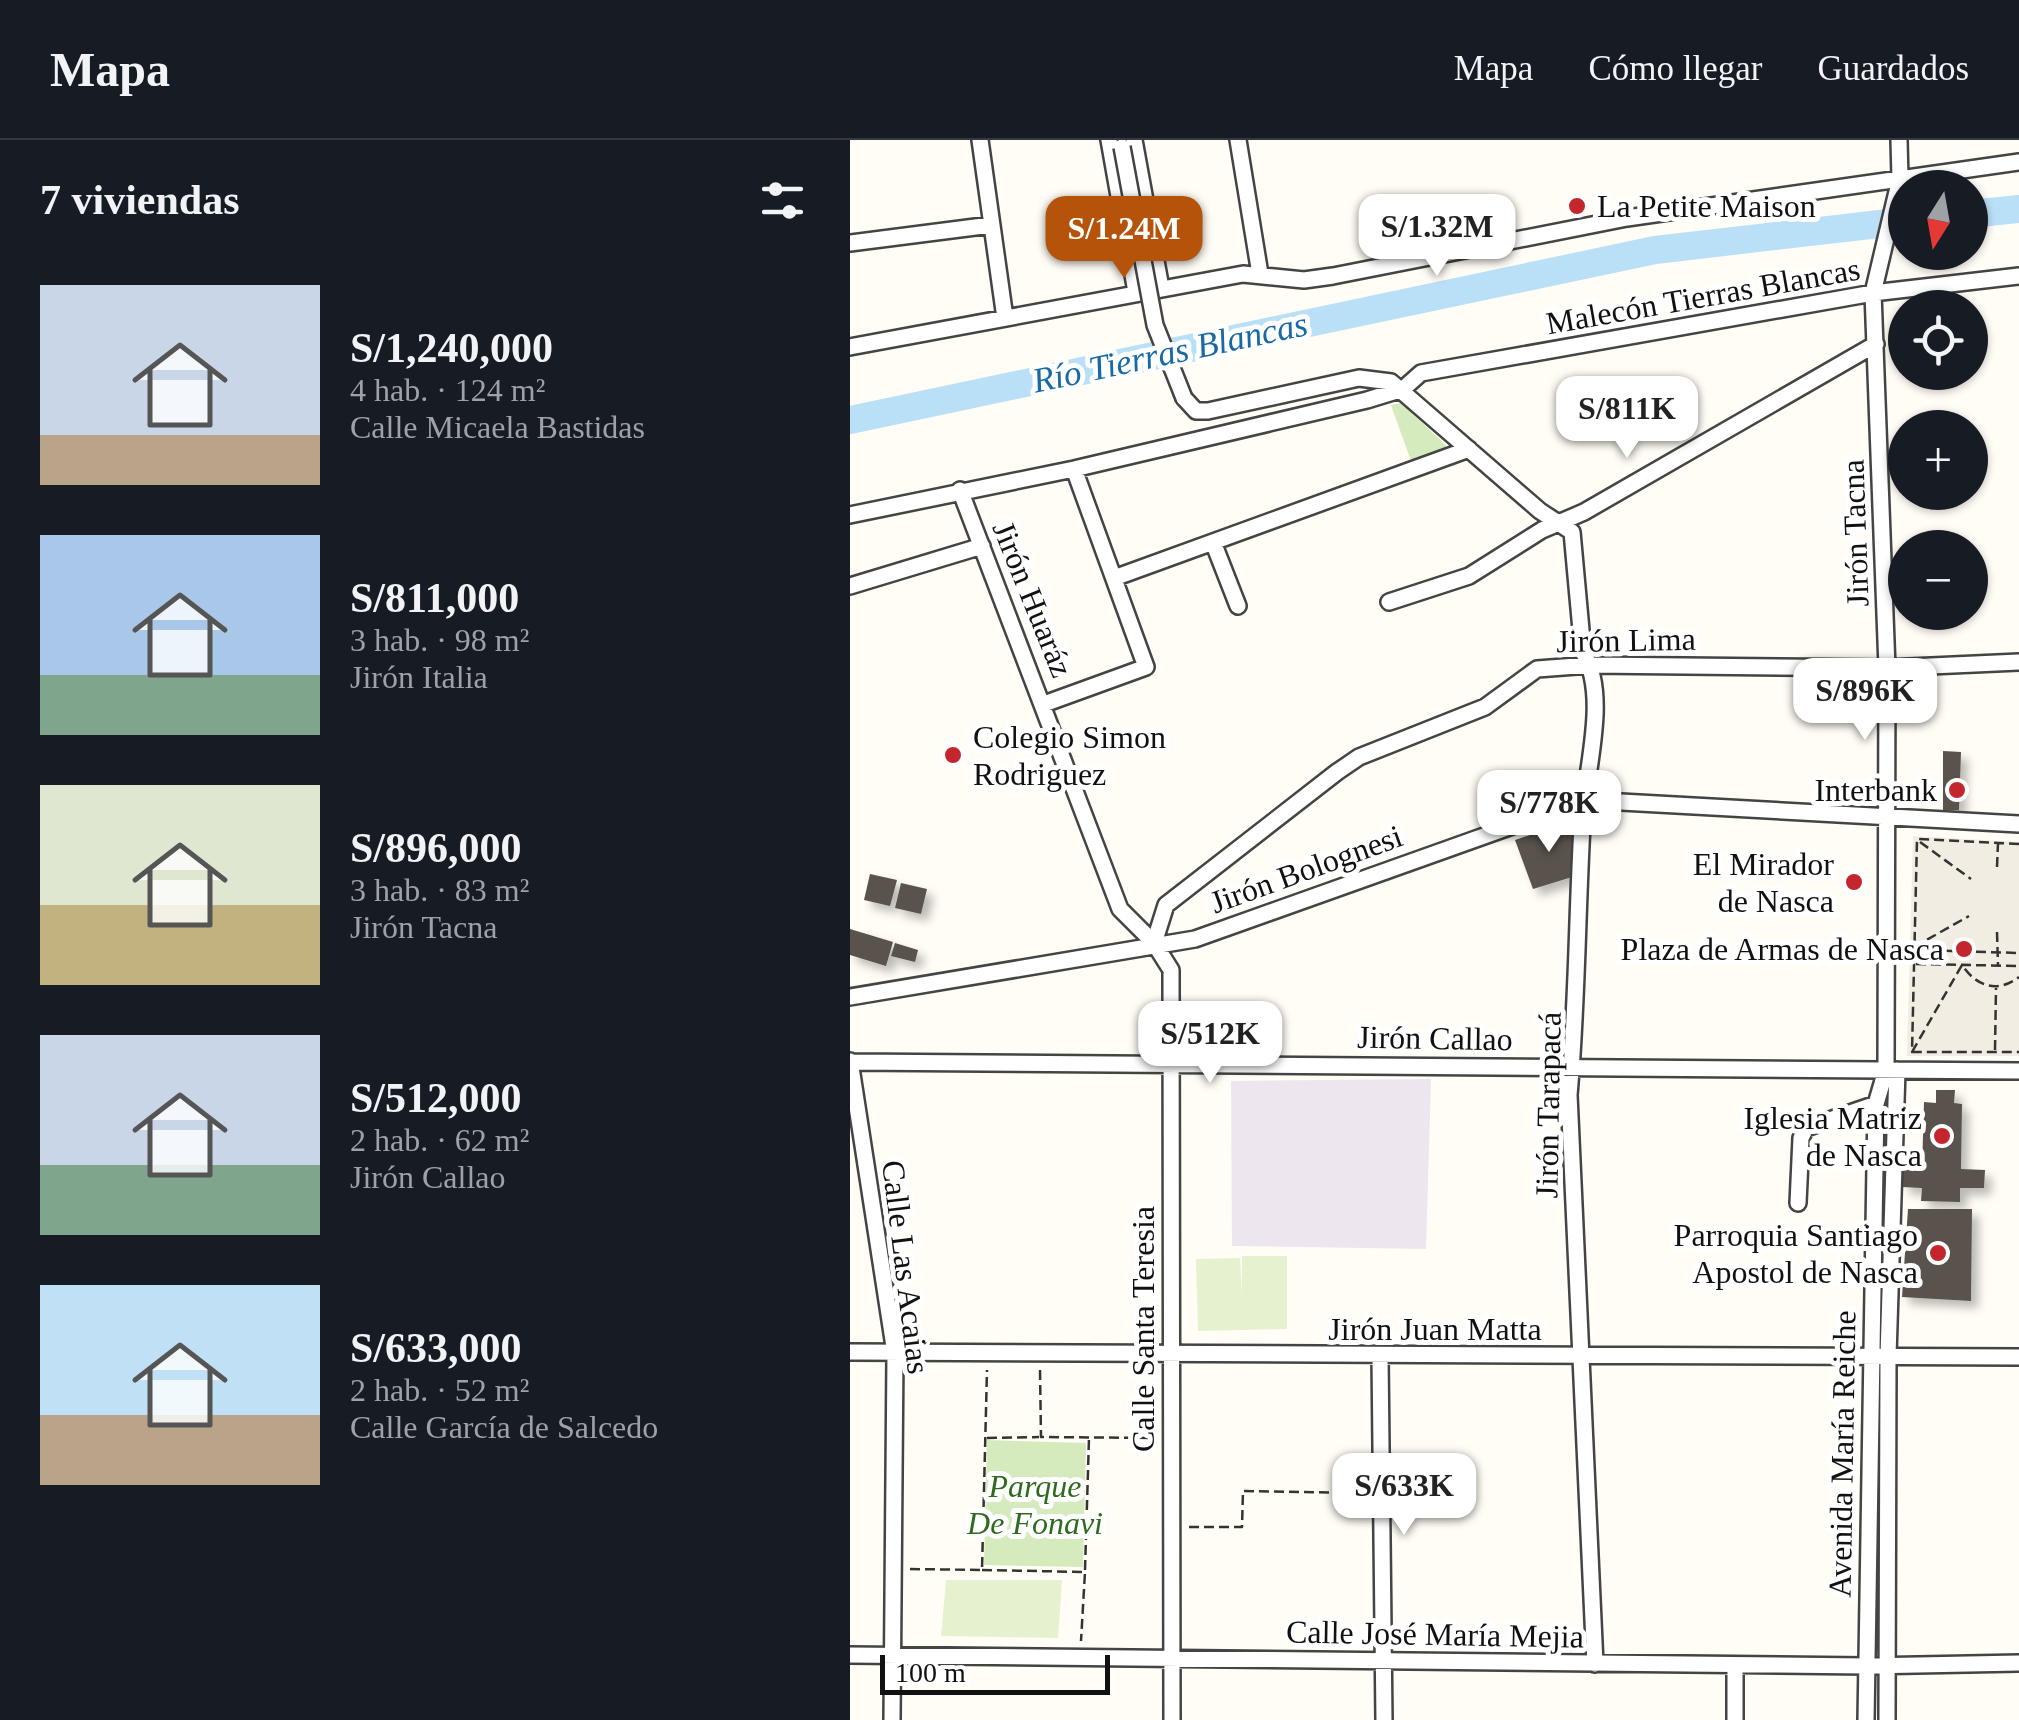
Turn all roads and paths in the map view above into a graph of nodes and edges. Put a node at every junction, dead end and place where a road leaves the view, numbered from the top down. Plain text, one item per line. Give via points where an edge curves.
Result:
1 (980, 140) edge
2 (1238, 140) edge
3 (1899, 140) edge
4 (1122, 142) edge
5 (2019, 162) edge
6 (1900, 170) edge
7 (1966, 170) edge
8 (1888, 182) edge
9 (991, 225) junction
10 (1888, 231) edge
11 (850, 243) edge
12 (1260, 274) junction
13 (2019, 276) edge
14 (1160, 288) junction
15 (1136, 292) junction
16 (1873, 294) junction
17 (1005, 318) junction
18 (1876, 344) junction
19 (850, 347) edge
20 (1403, 388) junction
21 (1469, 448) junction
22 (1074, 469) junction
23 (960, 490) junction
24 (850, 515) edge
25 (1560, 523) junction
26 (1213, 542) junction
27 (982, 546) junction
28 (1114, 578) junction
29 (850, 586) edge
30 (1389, 602) dead end
31 (1238, 606) dead end
32 (2019, 662) edge
33 (1590, 664) junction
34 (1887, 668) junction
35 (1044, 704) junction
36 (1586, 800) junction
37 (1888, 818) junction
38 (2019, 824) edge
39 (1917, 840) junction
40 (1998, 843) junction
41 (2019, 844) edge
42 (1997, 866) dead end
43 (1972, 879) dead end
44 (1969, 916) dead end
45 (1997, 932) dead end
46 (1154, 943) junction
47 (1914, 949) junction
48 (1998, 952) junction
49 (2019, 953) edge
50 (1914, 964) junction
51 (1962, 965) junction
52 (1998, 966) junction
53 (2019, 966) edge
54 (2019, 977) edge
55 (1996, 987) junction
56 (850, 996) edge
57 (1912, 1052) junction
58 (1995, 1052) junction
59 (2019, 1052) edge
60 (850, 1062) edge
61 (1168, 1063) junction
62 (1572, 1066) junction
63 (1891, 1070) junction
64 (2019, 1072) edge
65 (1876, 1104) junction
66 (1798, 1204) dead end
67 (850, 1352) edge
68 (895, 1353) junction
69 (988, 1354) junction
70 (1040, 1354) junction
71 (1172, 1355) junction
72 (1380, 1356) junction
73 (1869, 1356) junction
74 (1888, 1356) junction
75 (1580, 1357) junction
76 (2019, 1357) edge
77 (1041, 1437) junction
78 (985, 1438) junction
79 (1089, 1438) junction
80 (1171, 1438) junction
81 (1381, 1493) junction
82 (1171, 1527) junction
83 (893, 1568) junction
84 (982, 1570) junction
85 (1085, 1572) junction
86 (850, 1654) edge
87 (893, 1655) junction
88 (1081, 1657) junction
89 (1171, 1658) junction
90 (1384, 1662) junction
91 (2019, 1663) edge
92 (1595, 1664) junction
93 (1734, 1665) junction
94 (1867, 1666) junction
95 (1887, 1666) junction
96 (892, 1720) edge
97 (1172, 1720) edge
98 (1384, 1720) edge
99 (1735, 1720) edge
100 (1866, 1720) edge
101 (1887, 1720) edge

1 - 9 street
2 - 12 street
3 - 6 street, Jirón Tacna
4 - 14 street
4 - 15 street
4 - 20 street, bridge via 1155,324 1184,398 1196,411 1359,378
5 - 7 street
8 - 12 street via 1627,218 1334,276
9 - 11 street
9 - 17 street
10 - 16 street, Jirón Tacna
12 - 14 street
13 - 16 street, Malecón Tierras Blancas
14 - 15 street
15 - 17 street
16 - 18 street, Jirón Tacna
16 - 20 street, Malecón Tierras Blancas via 1421,373
17 - 19 street
18 - 25 street
18 - 34 street, Jirón Tacna
20 - 21 street
20 - 22 street, Malecón Tierras Blancas
21 - 25 street
21 - 26 street
22 - 23 street, Malecón Tierras Blancas
22 - 28 street
23 - 24 street, Malecón Tierras Blancas
23 - 27 street, Jirón Huaráz
25 - 30 street via 1470,576
25 - 33 street, Jirón Tarapacá via 1572,532 1582,652
26 - 28 street
26 - 31 street
27 - 29 street
27 - 35 street, Jirón Huaráz
28 - 35 street via 1146,667
32 - 34 street, Jirón Lima
33 - 34 street, Jirón Lima
33 - 36 street, Jirón Tarapacá
33 - 46 street, Jirón Lima via 1537,669 1485,706 1359,757 1166,905
34 - 37 street, Jirón Tacna
35 - 46 street, Jirón Huaráz via 1120,909
36 - 37 street, Jirón Bolognesi
36 - 46 street, Jirón Bolognesi via 1194,939
36 - 62 street, Jirón Tarapacá
37 - 38 street, Jirón Bolognesi
37 - 63 street, Jirón Tacna
39 - 40 path
39 - 43 path
39 - 47 path
40 - 41 path
40 - 42 path
44 - 47 path
45 - 48 path
46 - 56 street, Jirón Bolognesi
46 - 61 street, Calle Santa Teresia via 1171,970
47 - 48 path
47 - 50 path
48 - 49 path
48 - 52 path
50 - 51 path
50 - 57 path
51 - 52 path
51 - 55 path via 1979,983
51 - 57 path
52 - 53 path
54 - 55 path
55 - 58 path
57 - 58 path
58 - 59 path
60 - 61 street, Jirón Callao
60 - 68 street, Calle Las Acaias
61 - 62 street, Jirón Callao
61 - 71 street, Calle Santa Teresia
62 - 63 street, Jirón Callao
62 - 75 street, Jirón Tarapacá
63 - 64 street, Jirón Callao
63 - 65 street, Avenida María Reiche
63 - 74 street, Avenida María Reiche
65 - 66 street via 1806,1128
65 - 73 street, Avenida María Reiche
67 - 68 street, Jirón Juan Matta
68 - 69 street, Jirón Juan Matta
68 - 83 street, Calle Las Acaias
69 - 70 street, Jirón Juan Matta
69 - 78 path
70 - 71 street, Jirón Juan Matta
70 - 77 path
71 - 72 street, Jirón Juan Matta
71 - 80 street, Calle Santa Teresia
72 - 75 street, Jirón Juan Matta
72 - 81 street
73 - 74 street, Jirón Juan Matta
73 - 75 street, Jirón Juan Matta
73 - 94 street, Avenida María Reiche
74 - 76 street, Jirón Juan Matta
74 - 95 street, Avenida María Reiche
75 - 92 street, Jirón Tarapacá
77 - 78 path
77 - 79 path
78 - 84 path
79 - 80 path
79 - 85 path
80 - 82 street, Calle Santa Teresia
81 - 82 path via 1243,1491 1242,1528
81 - 90 street
82 - 89 street, Calle Santa Teresia
83 - 84 path
83 - 87 street, Calle Las Acaias
84 - 85 path
85 - 88 path
86 - 87 street, Calle José María Mejia
87 - 88 street, Calle José María Mejia
87 - 96 street, Calle Las Acaias
88 - 89 street, Calle José María Mejia
89 - 90 street, Calle José María Mejia
89 - 97 street, Calle Santa Teresia
90 - 92 street, Calle José María Mejia
90 - 98 street
91 - 95 street, Calle José María Mejia
92 - 93 street, Calle José María Mejia
93 - 94 street, Calle José María Mejia
93 - 99 street
94 - 95 street, Calle José María Mejia
94 - 100 street, Avenida María Reiche
95 - 101 street, Avenida María Reiche

